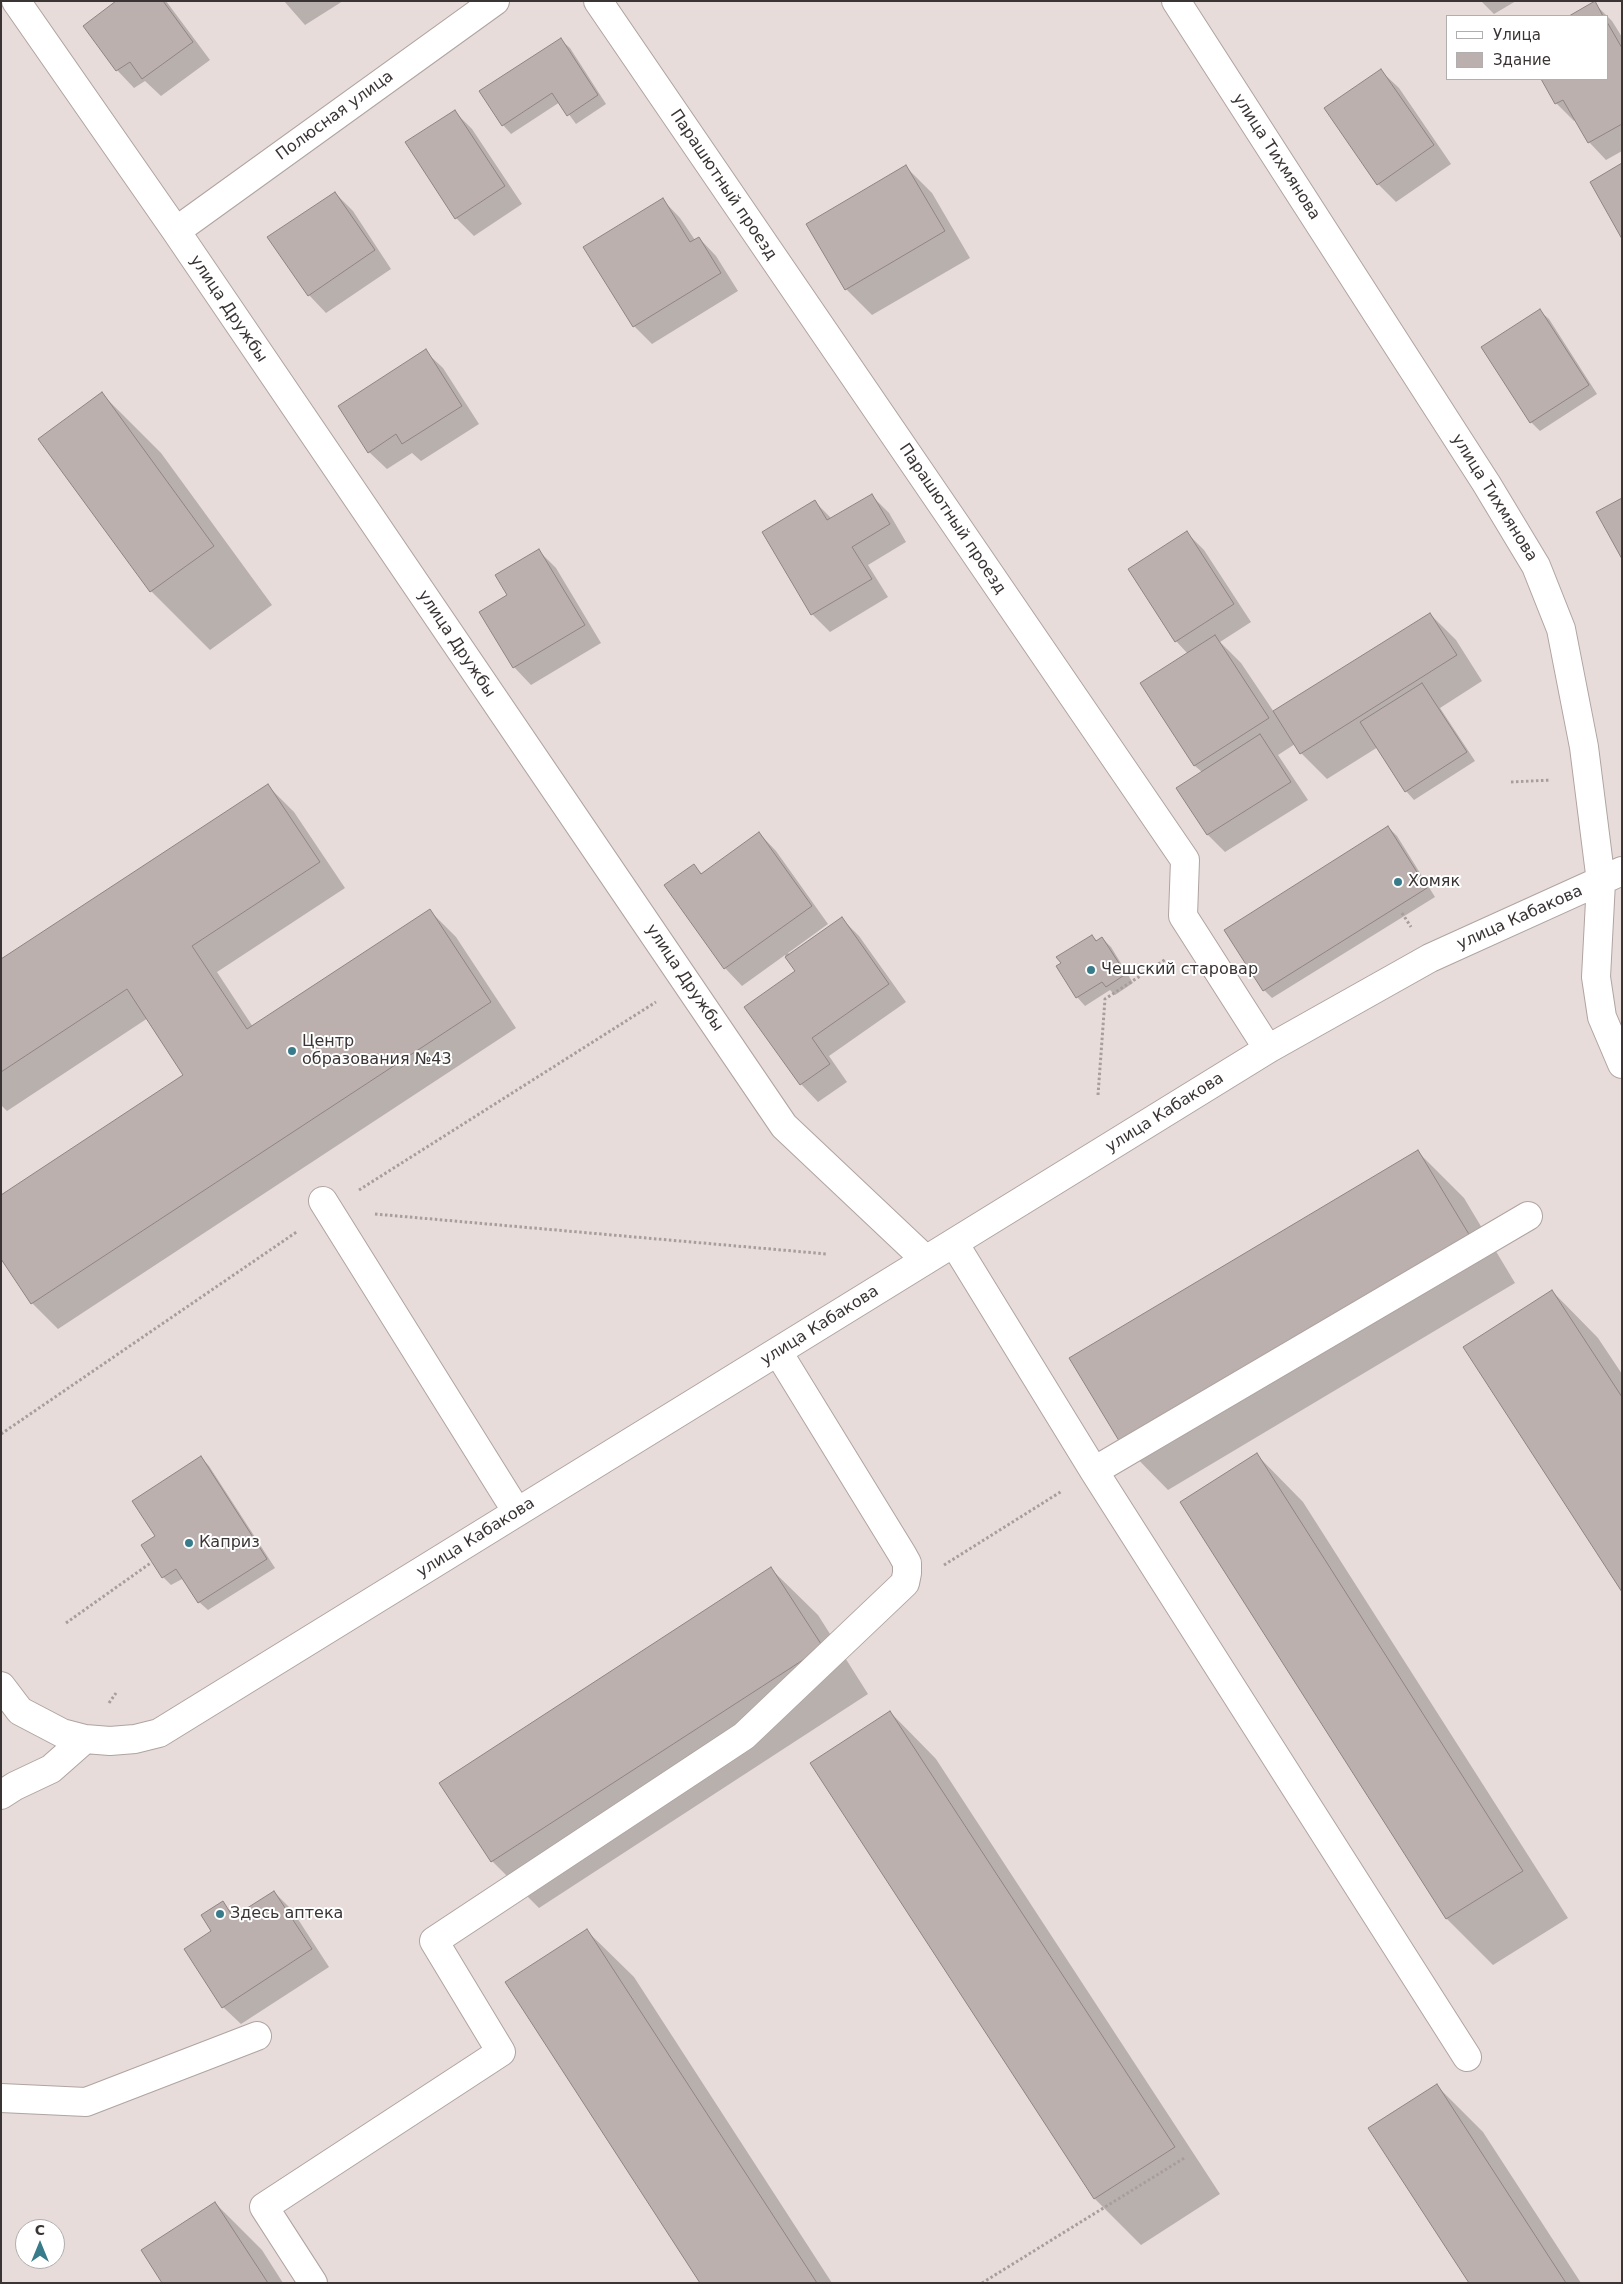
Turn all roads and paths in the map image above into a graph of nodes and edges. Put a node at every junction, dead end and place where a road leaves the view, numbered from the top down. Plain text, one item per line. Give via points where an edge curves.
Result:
1 (16, 1) edge
2 (495, 1) edge
3 (598, 1) edge
4 (1176, 1) edge
5 (176, 231) junction
6 (1611, 876) edge
7 (1197, 939) junction
8 (1268, 1048) junction
9 (1622, 1064) edge
10 (1098, 1095) dead end
11 (326, 1205) joint
12 (1528, 1216) dead end
13 (954, 1243) junction
14 (827, 1254) dead end
15 (926, 1260) junction
16 (778, 1352) junction
17 (1094, 1471) junction
18 (517, 1512) junction
19 (152, 1562) dead end
20 (907, 1572) junction
21 (66, 1623) dead end
22 (1, 1686) edge
23 (85, 1739) junction
24 (1, 1795) edge
25 (257, 2036) dead end
26 (1467, 2057) dead end
27 (1, 2098) edge
28 (1186, 2157) dead end
29 (313, 2283) edge
30 (982, 2283) edge

1 - 5 street, улица Дружбы
2 - 5 street, Полюсная улица
3 - 7 street, Парашютный проезд via 1185,860 1183,916
4 - 6 street, улица Тихмянова via 1536,566 1561,629
5 - 15 street, улица Дружбы via 784,1126
6 - 8 street, улица Кабакова via 1430,958
6 - 9 street, улица Тихмянова via 1596,977 1602,1017
7 - 8 street, Парашютный проезд
7 - 10 path via 1105,999
8 - 13 street, улица Кабакова
11 - 14 path
11 - 18 street
12 - 17 street
13 - 15 street, улица Кабакова
13 - 17 street
15 - 16 street, улица Кабакова
16 - 18 street, улица Кабакова
16 - 20 street via 902,1554
17 - 20 path via 939,1568
17 - 26 street
18 - 23 street, улица Кабакова via 159,1734 110,1741
19 - 21 path
20 - 29 street via 905,1583 744,1736 434,1942 502,2052 264,2208
22 - 23 street, улица Кабакова via 20,1711 62,1733
23 - 24 street via 51,1770
25 - 27 street via 86,2102
28 - 30 path

